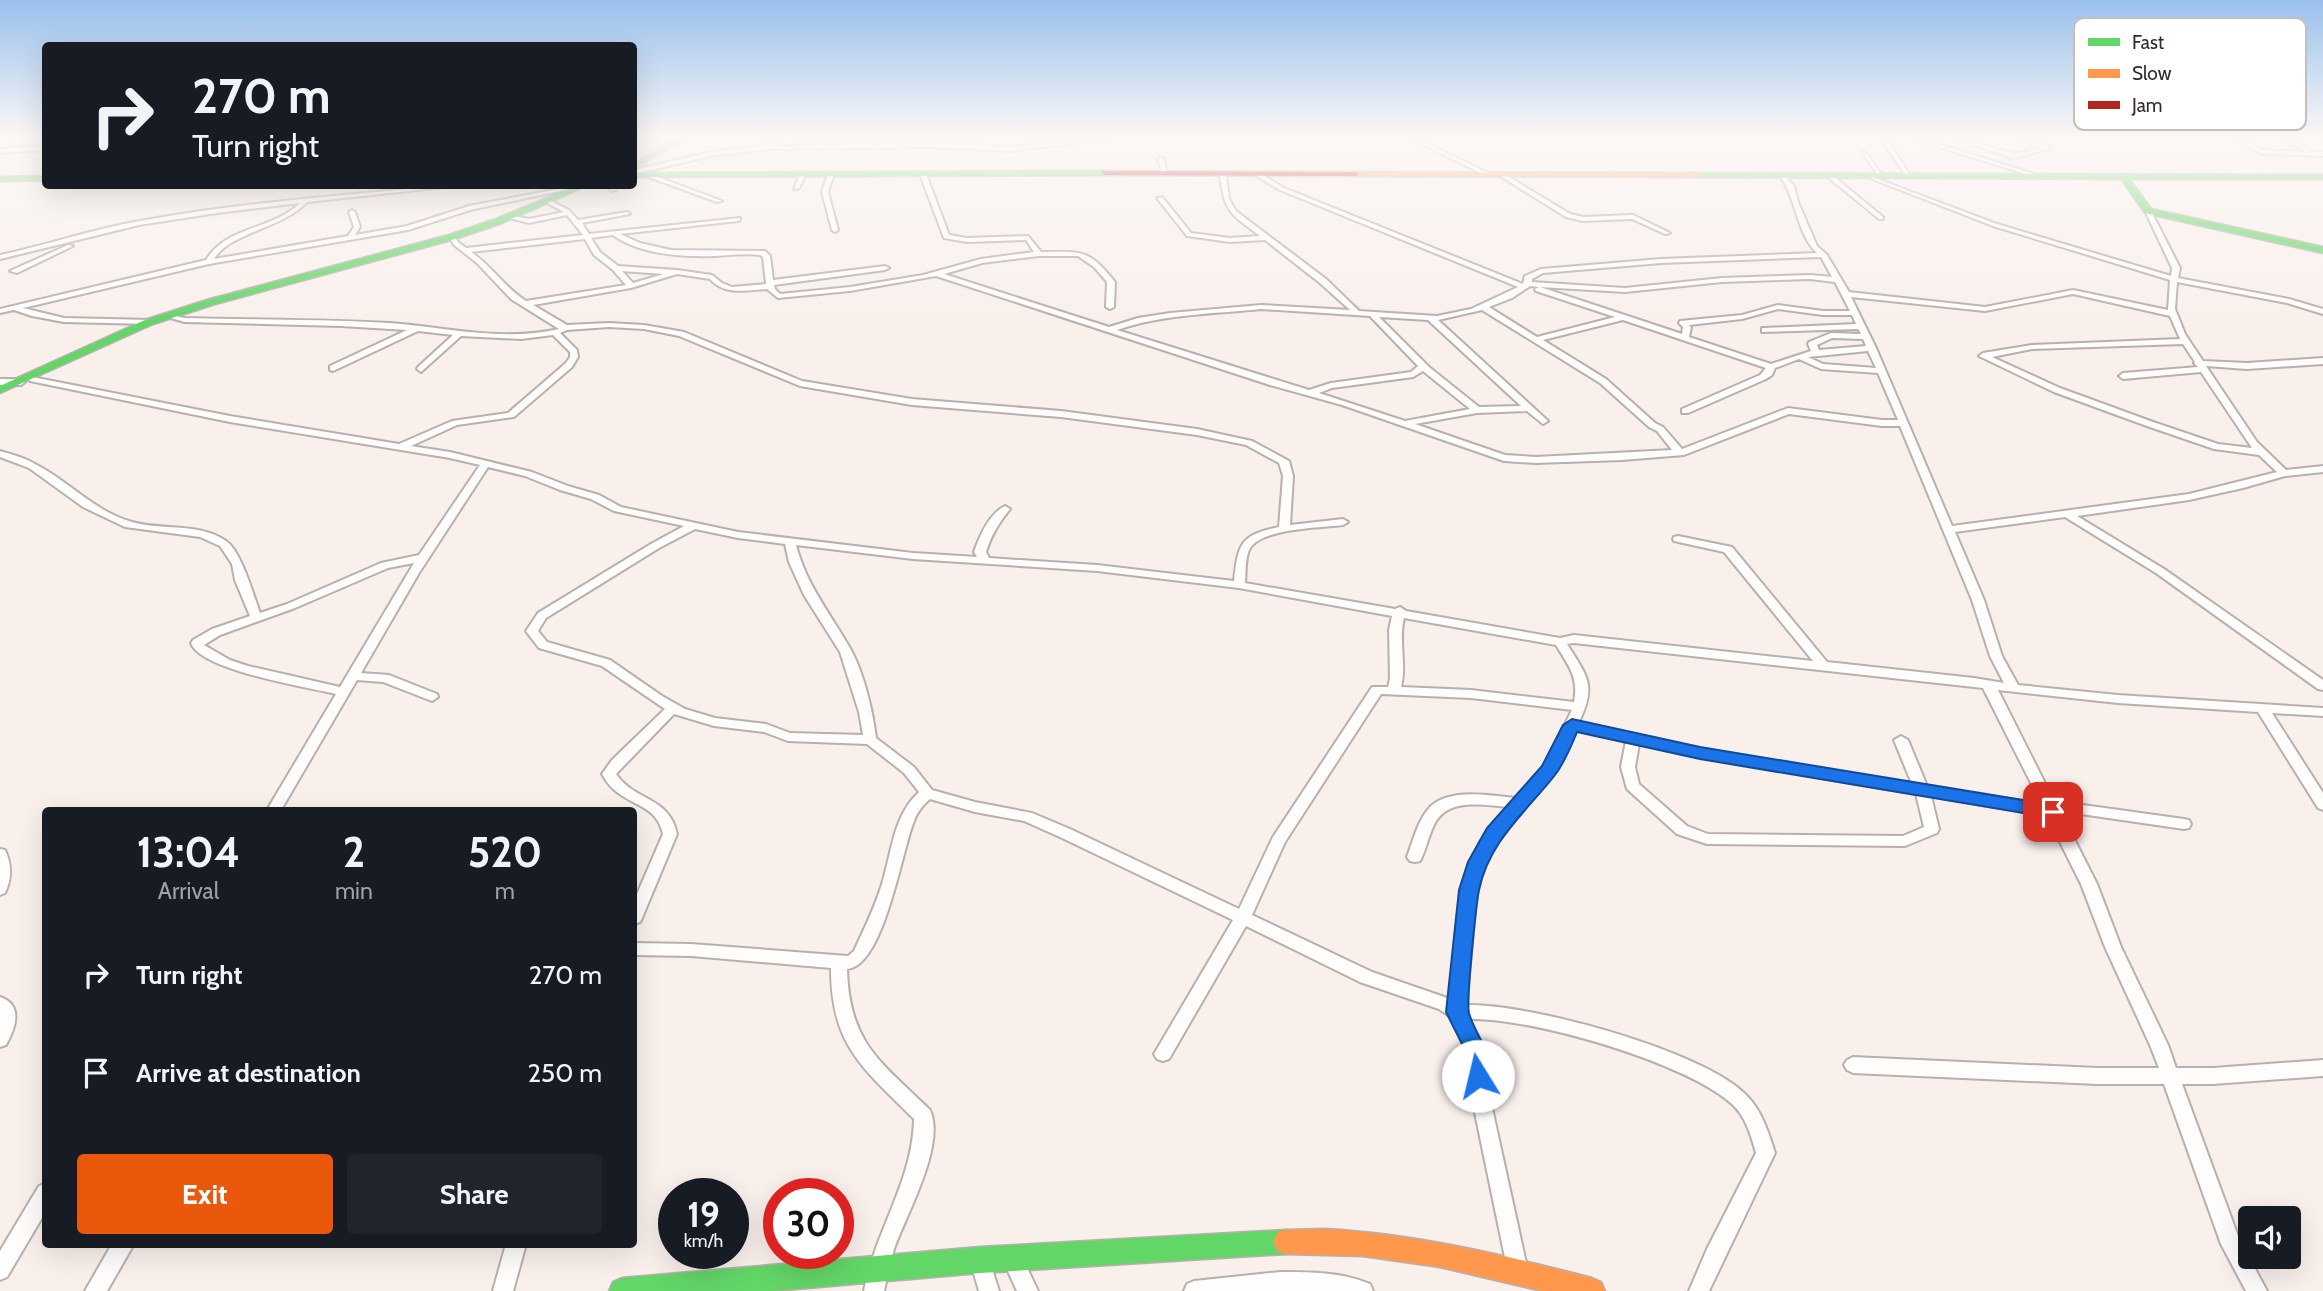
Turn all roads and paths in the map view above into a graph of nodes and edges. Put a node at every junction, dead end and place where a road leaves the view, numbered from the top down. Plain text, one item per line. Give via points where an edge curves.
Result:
1 (324, 199) edge
2 (514, 199) edge
3 (551, 199) edge
4 (714, 199) edge
5 (827, 199) edge
6 (932, 199) edge
7 (1161, 199) edge
8 (1226, 199) edge
9 (1307, 199) edge
10 (1538, 199) edge
11 (1794, 199) edge
12 (1858, 199) edge
13 (1928, 199) edge
14 (2140, 199) edge
15 (305, 201) junction
16 (547, 201) junction
17 (719, 201) dead end
18 (1911, 202) dead end
19 (1943, 206) junction
20 (2148, 211) junction
21 (352, 212) dead end
22 (569, 212) junction
23 (627, 214) dead end
24 (508, 217) junction
25 (1881, 218) dead end
26 (738, 219) dead end
27 (578, 222) junction
28 (835, 230) dead end
29 (1667, 233) dead end
30 (616, 235) junction
31 (351, 236) junction
32 (452, 237) junction
33 (587, 238) junction
34 (1265, 238) junction
35 (73, 240) junction
36 (466, 250) junction
37 (2323, 250) edge
38 (1039, 254) junction
39 (1823, 255) junction
40 (0, 257) edge
41 (209, 262) junction
42 (616, 268) junction
43 (885, 268) dead end
44 (14, 271) dead end
45 (677, 272) junction
46 (937, 274) junction
47 (2174, 279) junction
48 (1838, 280) junction
49 (770, 285) junction
50 (1527, 285) junction
51 (631, 286) junction
52 (1846, 294) junction
53 (523, 304) junction
54 (1111, 307) dead end
55 (1483, 307) junction
56 (16, 308) junction
57 (0, 311) edge
58 (1356, 312) junction
59 (2323, 312) edge
60 (1854, 313) junction
61 (1371, 314) junction
62 (2173, 314) junction
63 (167, 316) junction
64 (1430, 318) junction
65 (1623, 318) junction
66 (149, 322) junction
67 (1683, 323) junction
68 (1647, 326) junction
69 (1861, 326) junction
70 (416, 329) junction
71 (560, 330) junction
72 (1109, 330) junction
73 (1765, 330) dead end
74 (458, 335) junction
75 (1686, 335) dead end
76 (1867, 337) junction
77 (1535, 340) junction
78 (2185, 341) junction
79 (1872, 348) junction
80 (1816, 352) junction
81 (1801, 357) junction
82 (2323, 360) edge
83 (2201, 366) junction
84 (1423, 367) junction
85 (1771, 367) junction
86 (333, 368) dead end
87 (421, 369) dead end
88 (1881, 371) junction
89 (2123, 376) dead end
90 (26, 380) junction
91 (0, 382) edge
92 (0, 390) edge
93 (1310, 393) junction
94 (1529, 408) junction
95 (1477, 410) junction
96 (1685, 411) dead end
97 (1543, 421) dead end
98 (1405, 423) junction
99 (1903, 423) junction
100 (398, 448) junction
101 (1679, 452) junction
102 (2261, 452) junction
103 (0, 454) edge
104 (485, 464) junction
105 (2323, 469) edge
106 (2284, 473) junction
107 (1005, 509) dead end
108 (2067, 514) junction
109 (1343, 522) dead end
110 (695, 525) junction
111 (1284, 530) junction
112 (1948, 530) junction
113 (1678, 539) dead end
114 (790, 542) junction
115 (423, 558) junction
116 (985, 561) junction
117 (1238, 585) junction
118 (1400, 611) junction
119 (257, 619) junction
120 (1560, 642) junction
121 (1823, 665) junction
122 (353, 676) junction
123 (1989, 685) junction
124 (2323, 686) edge
125 (1394, 689) junction
126 (2013, 689) junction
127 (344, 692) junction
128 (432, 697) dead end
129 (1580, 707) junction
130 (673, 708) junction
131 (2263, 709) junction
132 (2323, 712) edge
133 (1572, 725) junction
134 (870, 740) junction
135 (1633, 740) junction
136 (1901, 740) dead end
137 (1922, 792) junction
138 (927, 793) junction
139 (1517, 803) junction
140 (2323, 805) edge
141 (276, 807) edge
142 (2052, 808) junction
143 (2183, 824) dead end
144 (0, 854) edge
145 (1415, 857) dead end
146 (0, 889) edge
147 (637, 911) edge
148 (1243, 917) junction
149 (637, 950) edge
150 (839, 963) junction
151 (0, 1003) edge
152 (1457, 1012) junction
153 (0, 1041) edge
154 (1163, 1054) dead end
155 (1853, 1065) dead end
156 (2323, 1068) edge
157 (2171, 1076) junction
158 (42, 1199) edge
159 (122, 1248) edge
160 (515, 1248) edge
161 (1012, 1258) junction
162 (980, 1260) junction
163 (877, 1269) junction
164 (0, 1270) edge
165 (1518, 1272) junction
166 (673, 1289) edge
167 (95, 1291) edge
168 (503, 1291) edge
169 (622, 1291) edge
170 (874, 1291) edge
171 (989, 1291) edge
172 (1028, 1291) edge
173 (1194, 1291) edge
174 (1363, 1291) edge
175 (1592, 1291) edge
176 (1699, 1291) edge
177 (2257, 1291) edge

1 - 15 street
2 - 31 street via 408,228
3 - 16 main road
4 - 17 street
5 - 28 street
6 - 38 street via 946,237 1028,238
7 - 34 street via 1189,235
8 - 34 street via 1233,212
9 - 50 street
10 - 29 street via 1568,216 1633,217
11 - 39 street via 1814,247
12 - 25 street
13 - 19 street
14 - 20 main road
15 - 35 street via 138,223
15 - 41 street via 286,218 221,247
16 - 22 street
16 - 24 main road
18 - 19 street
19 - 47 street
20 - 37 main road
20 - 47 street via 2176,268
21 - 31 street via 358,227
22 - 24 street via 529,221
22 - 27 street
23 - 27 street
24 - 32 main road
26 - 30 street
27 - 33 street
30 - 33 street
30 - 49 street via 661,251 762,253
31 - 41 street
32 - 36 street
32 - 63 main road
33 - 36 street
33 - 42 street
34 - 58 street
35 - 40 street
35 - 44 street via 65,250
36 - 53 street
38 - 46 street via 981,261
38 - 54 street via 1086,257 1111,282
39 - 48 street
39 - 50 street via 1541,271 1528,278
41 - 56 street
42 - 45 street
42 - 51 street
43 - 49 street
45 - 49 street via 712,277 731,289
45 - 51 street
46 - 49 street via 784,296 775,295
46 - 72 street
47 - 59 street
47 - 62 street
48 - 50 street via 1722,280 1625,290
48 - 52 street
50 - 55 street
50 - 65 street
51 - 53 street
52 - 60 street
52 - 62 street via 1984,309 2073,292
53 - 71 street
55 - 64 street via 1457,316
55 - 77 street
56 - 57 street
56 - 66 street via 74,321
58 - 61 street
58 - 72 street via 1221,309 1138,320
60 - 67 street via 1778,307 1742,317
60 - 69 street
61 - 64 street
61 - 84 street
62 - 78 street
63 - 66 main road
63 - 70 street
64 - 94 street
65 - 68 street
65 - 77 street
66 - 90 main road
67 - 68 street
67 - 75 street
68 - 85 street
69 - 73 street
69 - 76 street
70 - 74 street
70 - 86 street
71 - 74 street
71 - 100 street via 574,357 519,409 504,417 455,423
71 - 111 street via 609,325 681,334 800,383 856,394 1060,414 1249,443 1284,461 1288,476
72 - 93 street
74 - 87 street
76 - 79 street
76 - 80 street via 1824,336 1812,344
77 - 101 street via 1603,381 1660,429
78 - 83 street
78 - 102 street via 2032,347 1983,356 2057,390 2150,424 2217,447
79 - 80 street
79 - 88 street
80 - 81 street
81 - 85 street
81 - 88 street via 1821,366
82 - 83 street
83 - 89 street
83 - 102 street
84 - 93 street via 1413,374
84 - 95 street
85 - 96 street via 1763,377
88 - 99 street
90 - 91 street
90 - 92 main road
90 - 100 street
93 - 98 street
94 - 95 street
94 - 97 street
95 - 98 street
98 - 101 street via 1504,458
99 - 101 street via 1788,411
99 - 112 street
100 - 104 street
102 - 106 street
103 - 119 street via 32,466 87,505 130,525 202,534 224,544 238,564
104 - 110 street via 528,474 618,509
104 - 115 street
105 - 106 street
106 - 108 street via 2189,497
107 - 116 street via 984,537 980,552
108 - 112 street
108 - 124 street via 2161,571
109 - 111 street
110 - 114 street
110 - 130 street via 561,603 542,616 532,631 543,645 606,663
111 - 117 street via 1265,531 1247,543
112 - 126 street
113 - 121 street via 1728,549
114 - 116 street
114 - 134 street via 810,594 846,652 866,712
115 - 119 street via 385,565
115 - 122 street
116 - 117 street via 1097,568
117 - 118 street
118 - 120 street
118 - 125 street via 1394,622 1399,667
119 - 127 street via 201,639 198,647 244,669
120 - 121 street via 1595,640
120 - 129 street via 1581,677
121 - 123 street
122 - 127 street
122 - 128 street via 385,678
123 - 126 street
123 - 142 street
125 - 129 street
125 - 148 street via 1377,690 1357,717 1278,841
126 - 131 street
127 - 141 street
129 - 133 street
130 - 134 street via 714,722 766,728 789,737
130 - 147 street via 609,774 617,787 662,813 670,823 670,834
131 - 132 street
131 - 140 street
133 - 135 street
133 - 139 street via 1550,769
134 - 138 street via 902,764
135 - 137 street
135 - 137 street via 1628,767 1632,786 1682,830 1707,839 1905,841 1932,829
136 - 137 street
137 - 142 street
138 - 148 street via 1027,817
138 - 150 street via 909,814 891,882 860,955 851,963
139 - 145 street via 1444,804 1426,827
139 - 152 street via 1493,832 1469,890
142 - 143 street
142 - 157 street
144 - 146 street via 4,871
148 - 152 street via 1366,976
148 - 154 street
149 - 150 street
150 - 163 street via 840,1006 847,1029 873,1069 923,1115 925,1132 913,1186
151 - 153 street via 8,1014
152 - 165 street via 1473,1044
152 - 176 street via 1495,1012 1543,1021 1617,1043 1711,1079 1740,1099 1759,1129 1766,1153
155 - 157 street
156 - 157 street
157 - 177 street via 2231,1244
158 - 164 street
159 - 167 street
160 - 168 street
161 - 162 main road
161 - 165 main road via 1317,1240 1390,1246
161 - 172 street
162 - 163 main road
162 - 171 street
163 - 166 main road
163 - 170 street
165 - 175 main road
166 - 169 main road
173 - 174 street via 1267,1283 1347,1285

